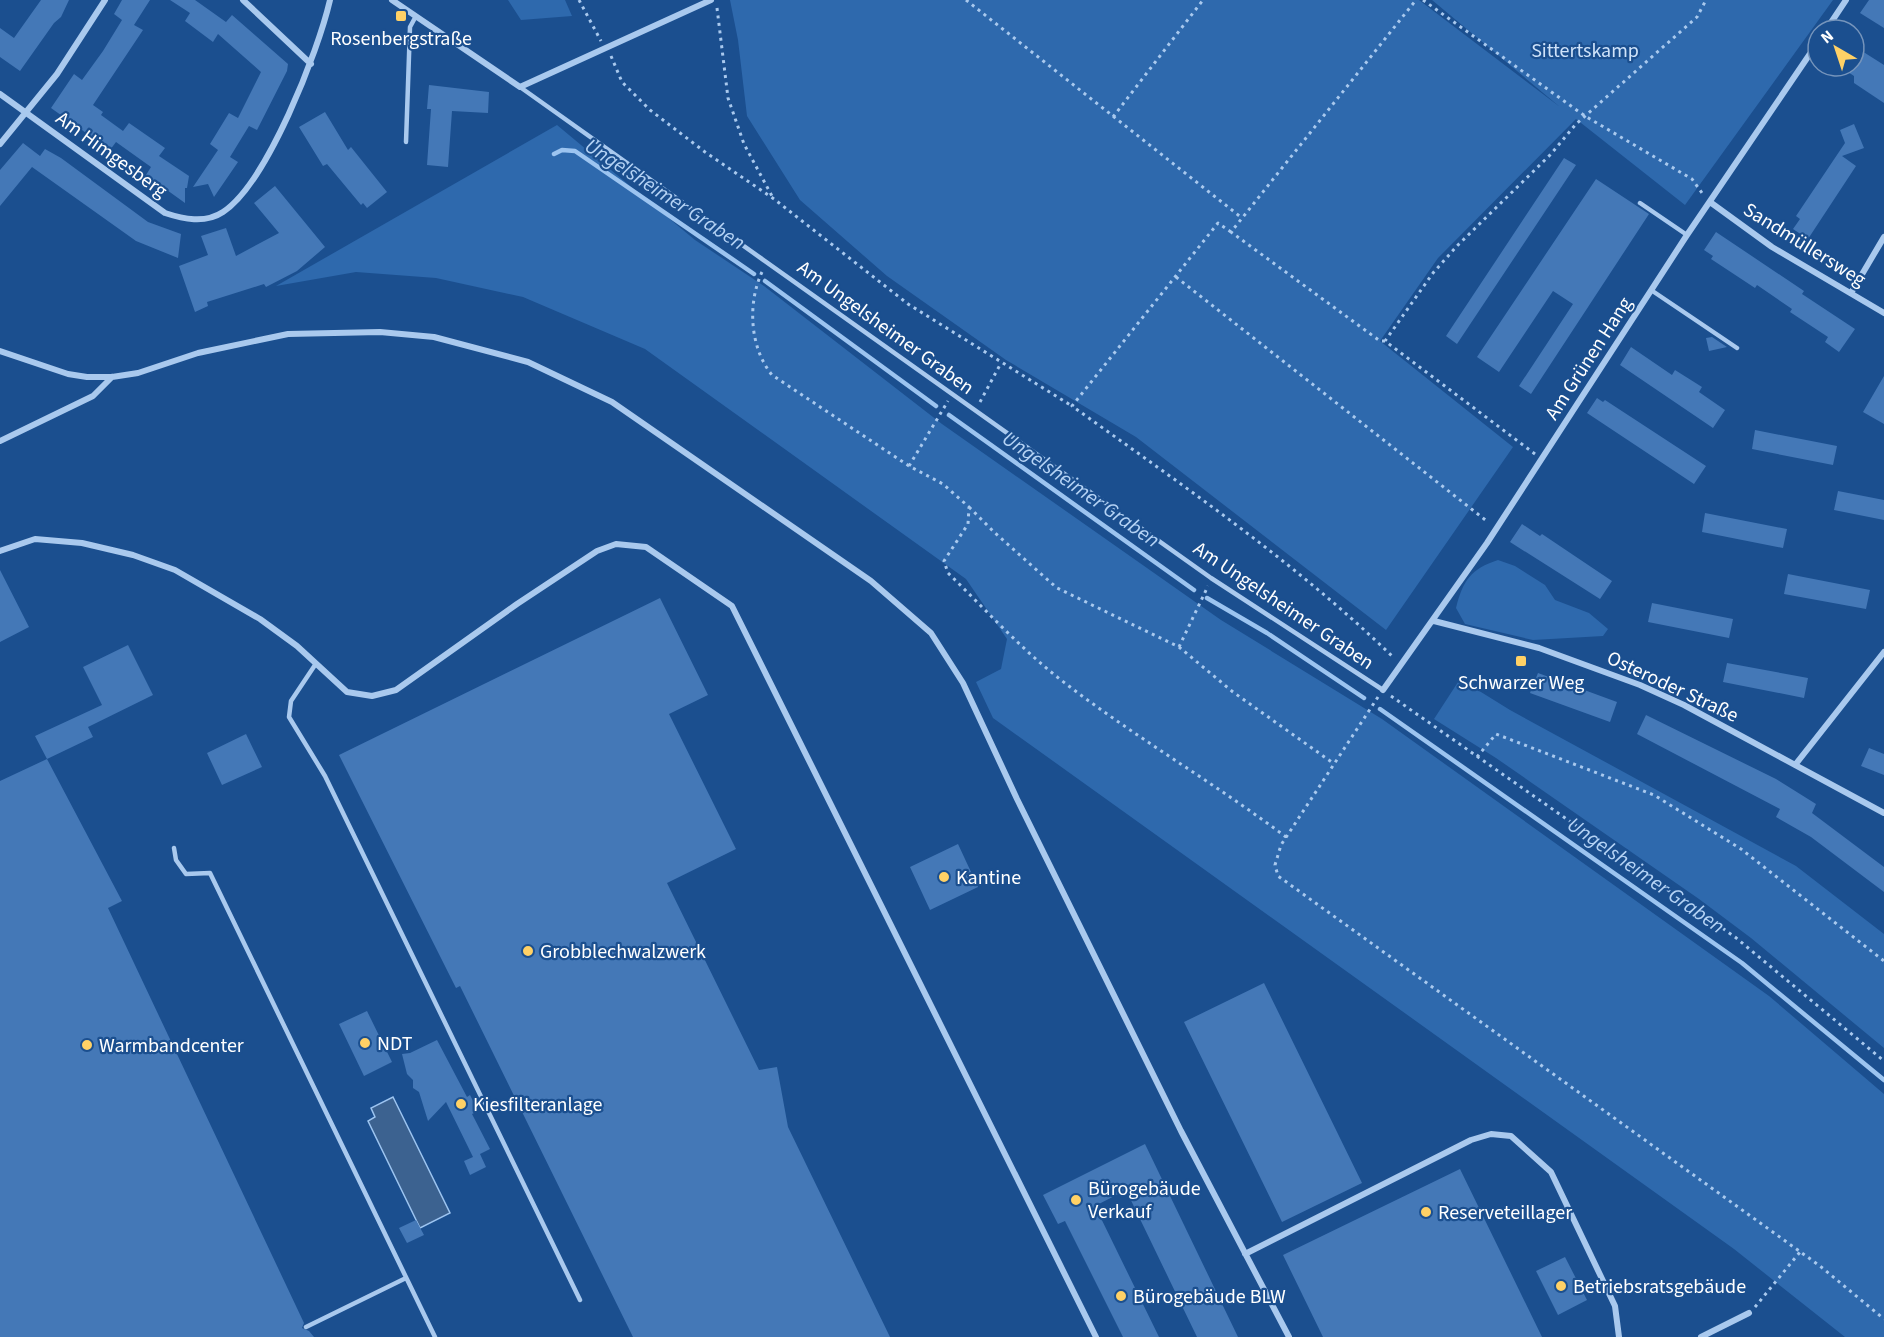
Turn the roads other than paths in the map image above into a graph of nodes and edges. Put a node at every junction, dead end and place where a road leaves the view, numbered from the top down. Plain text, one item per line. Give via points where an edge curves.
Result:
1 (105, 0) edge
2 (243, 0) edge
3 (330, 0) edge
4 (392, 0) edge
5 (711, 0) edge
6 (1846, 0) edge
7 (416, 16) junction
8 (1834, 18) edge
9 (1806, 60) edge
10 (311, 64) junction
11 (520, 87) junction
12 (0, 94) edge
13 (26, 112) junction
14 (406, 142) dead end
15 (0, 144) edge
16 (1710, 202) junction
17 (1640, 203) dead end
18 (1687, 235) junction
19 (1884, 237) edge
20 (1651, 290) junction
21 (1851, 293) junction
22 (1884, 313) edge
23 (1737, 348) dead end
24 (0, 351) edge
25 (112, 377) junction
26 (0, 441) edge
27 (0, 551) edge
28 (1434, 621) junction
29 (1883, 656) edge
30 (315, 665) junction
31 (1383, 690) joint
32 (1795, 765) junction
33 (1884, 813) edge
34 (174, 848) dead end
35 (1245, 1254) junction
36 (406, 1278) junction
37 (580, 1300) dead end
38 (1749, 1313) road end
39 (306, 1327) dead end
40 (435, 1337) edge
41 (1096, 1337) edge
42 (1289, 1337) edge
43 (1620, 1337) edge
44 (1701, 1337) edge

1 - 13 street via 63,65
2 - 10 street
3 - 10 street, Am Himgesberg
4 - 7 street, Am Ungelsheimer Graben
5 - 11 street
6 - 8 street
7 - 11 street, Am Ungelsheimer Graben
7 - 14 lane via 410,27
9 - 16 street, Am Grünen Hang
10 - 13 street, Am Himgesberg via 270,152 232,204 206,219 178,218 165,213
11 - 31 lane, Am Ungelsheimer Graben via 1211,578
12 - 13 street, Am Himgesberg
13 - 15 street
16 - 18 street, Am Grünen Hang
16 - 21 street, Sandmüllersweg via 1772,247
17 - 18 lane
18 - 20 street, Am Grünen Hang
19 - 21 street
20 - 23 lane
20 - 28 street, Am Grünen Hang
21 - 22 street, Sandmüllersweg
24 - 25 street via 68,374
25 - 26 street via 93,396
25 - 35 street via 244,342 327,332 434,337 528,362 612,402 871,581 931,633 963,683
27 - 30 street via 35,539 82,543 175,570 260,619 297,646
28 - 31 street, Am Grünen Hang
28 - 32 street, Osteroder Straße via 1539,648 1640,685
29 - 32 street
30 - 37 lane via 291,701 289,717 335,796
30 - 41 street via 347,692 372,696 396,690 535,592 597,551 616,544 646,547 732,606
32 - 33 street, Osteroder Straße
34 - 36 lane via 176,860 186,874 210,873
35 - 42 street
35 - 43 street via 1471,1140 1491,1134 1511,1136 1551,1172 1616,1306
36 - 39 lane
36 - 40 lane
38 - 44 street

